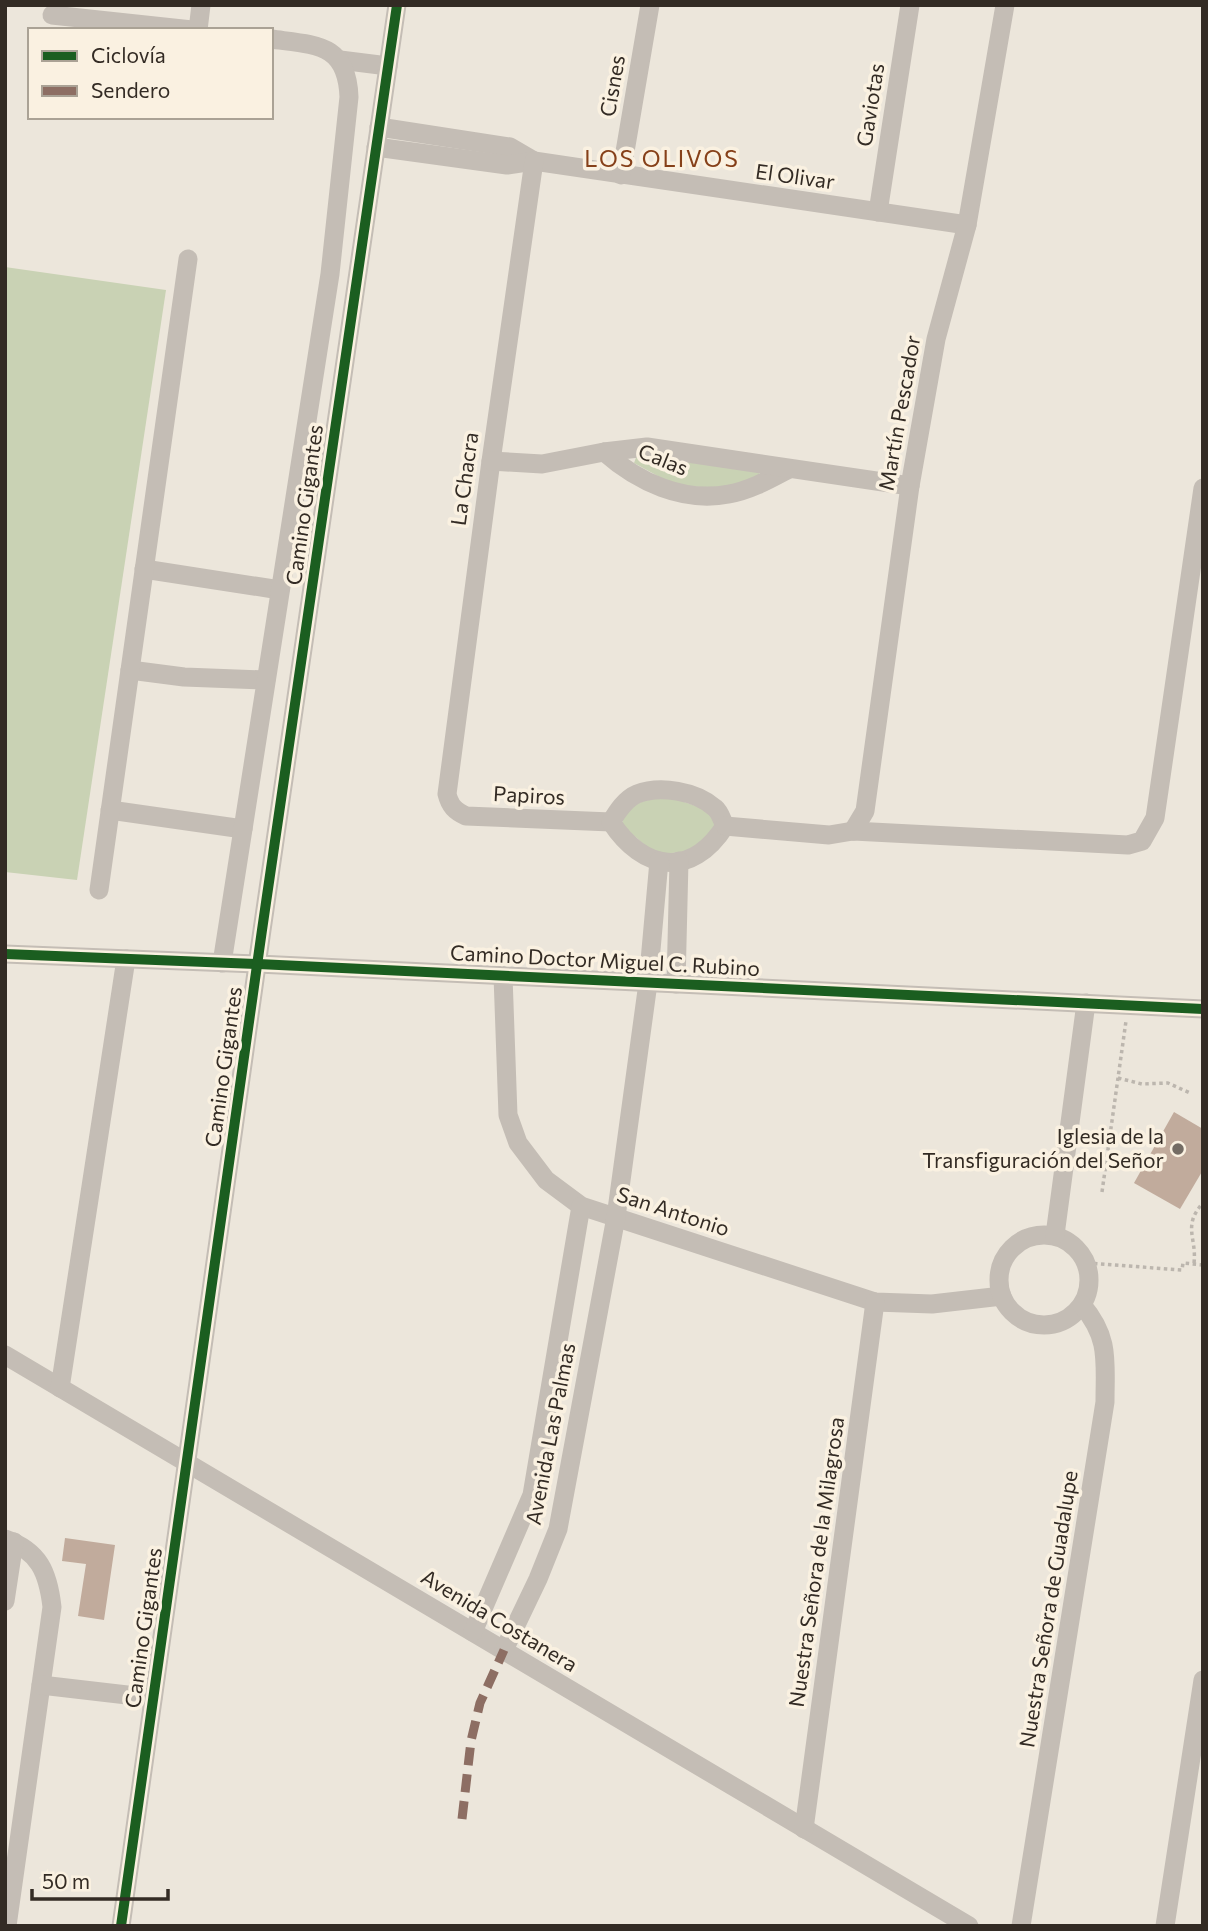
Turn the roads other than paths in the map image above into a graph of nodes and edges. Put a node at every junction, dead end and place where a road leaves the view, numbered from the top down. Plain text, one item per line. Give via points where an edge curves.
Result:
1 (201, 5) edge
2 (397, 5) edge
3 (650, 5) edge
4 (910, 5) edge
5 (1005, 5) edge
6 (52, 15) dead end
7 (173, 28) edge
8 (198, 28) edge
9 (273, 39) edge
10 (340, 60) junction
11 (388, 66) junction
12 (379, 127) junction
13 (376, 147) junction
14 (534, 161) junction
15 (621, 175) junction
16 (878, 212) junction
17 (967, 225) junction
18 (188, 259) dead end
19 (604, 452) junction
20 (491, 461) junction
21 (789, 469) junction
22 (909, 486) junction
23 (1203, 488) edge
24 (144, 569) junction
25 (281, 590) junction
26 (130, 670) junction
27 (266, 680) junction
28 (449, 804) joint
29 (110, 810) junction
30 (611, 822) junction
31 (725, 826) junction
32 (243, 829) junction
33 (853, 831) junction
34 (659, 861) junction
35 (679, 861) junction
36 (99, 890) dead end
37 (5, 954) edge
38 (126, 959) junction
39 (222, 963) junction
40 (258, 964) junction
41 (503, 976) junction
42 (648, 983) junction
43 (676, 984) junction
44 (1086, 1003) junction
45 (1203, 1009) edge
46 (581, 1206) junction
47 (616, 1217) junction
48 (1055, 1235) junction
49 (1002, 1296) junction
50 (875, 1302) junction
51 (1082, 1305) junction
52 (5, 1355) edge
53 (60, 1388) junction
54 (187, 1462) junction
55 (9, 1541) edge
56 (5, 1601) edge
57 (473, 1632) junction
58 (504, 1650) junction
59 (1203, 1680) edge
60 (41, 1685) junction
61 (153, 1698) junction
62 (804, 1829) junction
63 (7, 1926) edge
64 (121, 1926) edge
65 (969, 1926) edge
66 (1021, 1926) edge
67 (1165, 1926) edge

1 - 8 street
2 - 11 street, Camino Gigantes
3 - 15 street, Cisnes
4 - 16 street, Gaviotas
5 - 17 street, Martín Pescador
6 - 7 street
9 - 10 street via 327,50
10 - 11 street
10 - 25 street via 348,78 349,97 331,260
11 - 12 street, Camino Gigantes
12 - 13 street, Camino Gigantes
12 - 14 street, El Olivar via 510,147
13 - 14 street, El Olivar via 507,166
13 - 40 street, Camino Gigantes
14 - 15 street, El Olivar
14 - 20 street, La Chacra
15 - 16 street, El Olivar
16 - 17 street, El Olivar
17 - 22 street, Martín Pescador via 936,339
18 - 24 street
19 - 20 street, Calas via 542,464
19 - 21 street, Calas via 647,447
19 - 21 street, Calas via 658,487 684,494 730,494
20 - 28 street, La Chacra via 447,782
21 - 22 street, Calas
22 - 33 street, Martín Pescador via 865,811
23 - 33 street via 1155,818 1142,841 1128,845
24 - 25 street
24 - 26 street
25 - 27 street
26 - 27 street
26 - 29 street
27 - 32 street
28 - 30 street, Papiros via 466,816
29 - 32 street
29 - 36 street
30 - 31 street via 635,795 657,791 701,798 718,809
30 - 34 street via 633,849
31 - 33 street via 829,835
31 - 35 street via 707,848
32 - 39 street
34 - 35 street
34 - 42 street
35 - 43 street
37 - 38 street, Camino Doctor Miguel C. Rubino
38 - 39 street, Camino Doctor Miguel C. Rubino
38 - 53 street
39 - 40 street, Camino Doctor Miguel C. Rubino
40 - 41 street, Camino Doctor Miguel C. Rubino
40 - 54 street, Camino Gigantes
41 - 42 street, Camino Doctor Miguel C. Rubino
41 - 46 street, San Antonio via 509,1115 518,1143 546,1180
42 - 43 street, Camino Doctor Miguel C. Rubino
42 - 47 street, Avenida Las Palmas
43 - 44 street, Camino Doctor Miguel C. Rubino
44 - 45 street, Camino Doctor Miguel C. Rubino
44 - 48 street
46 - 47 street, San Antonio
46 - 57 street, Avenida Las Palmas via 532,1495
47 - 50 street, San Antonio
47 - 58 street, Avenida Las Palmas via 558,1529
48 - 49 street via 1023,1239 1006,1254 999,1275
48 - 51 street via 1074,1245 1087,1263 1090,1285
49 - 50 street, San Antonio via 932,1304
49 - 51 street via 1014,1314 1034,1324 1066,1320
50 - 62 street, Nuestra Señora de la Milagrosa
51 - 66 street, Nuestra Señora de Guadalupe via 1095,1320 1105,1346 1105,1402
52 - 53 street, Avenida Costanera
53 - 54 street, Avenida Costanera
54 - 57 street, Avenida Costanera
54 - 61 street, Camino Gigantes
55 - 56 street
55 - 60 street via 24,1546 47,1575 52,1607
57 - 58 street, Avenida Costanera
58 - 62 street, Avenida Costanera
59 - 67 street
60 - 61 street
60 - 63 street
61 - 64 street, Camino Gigantes
62 - 65 street, Avenida Costanera

